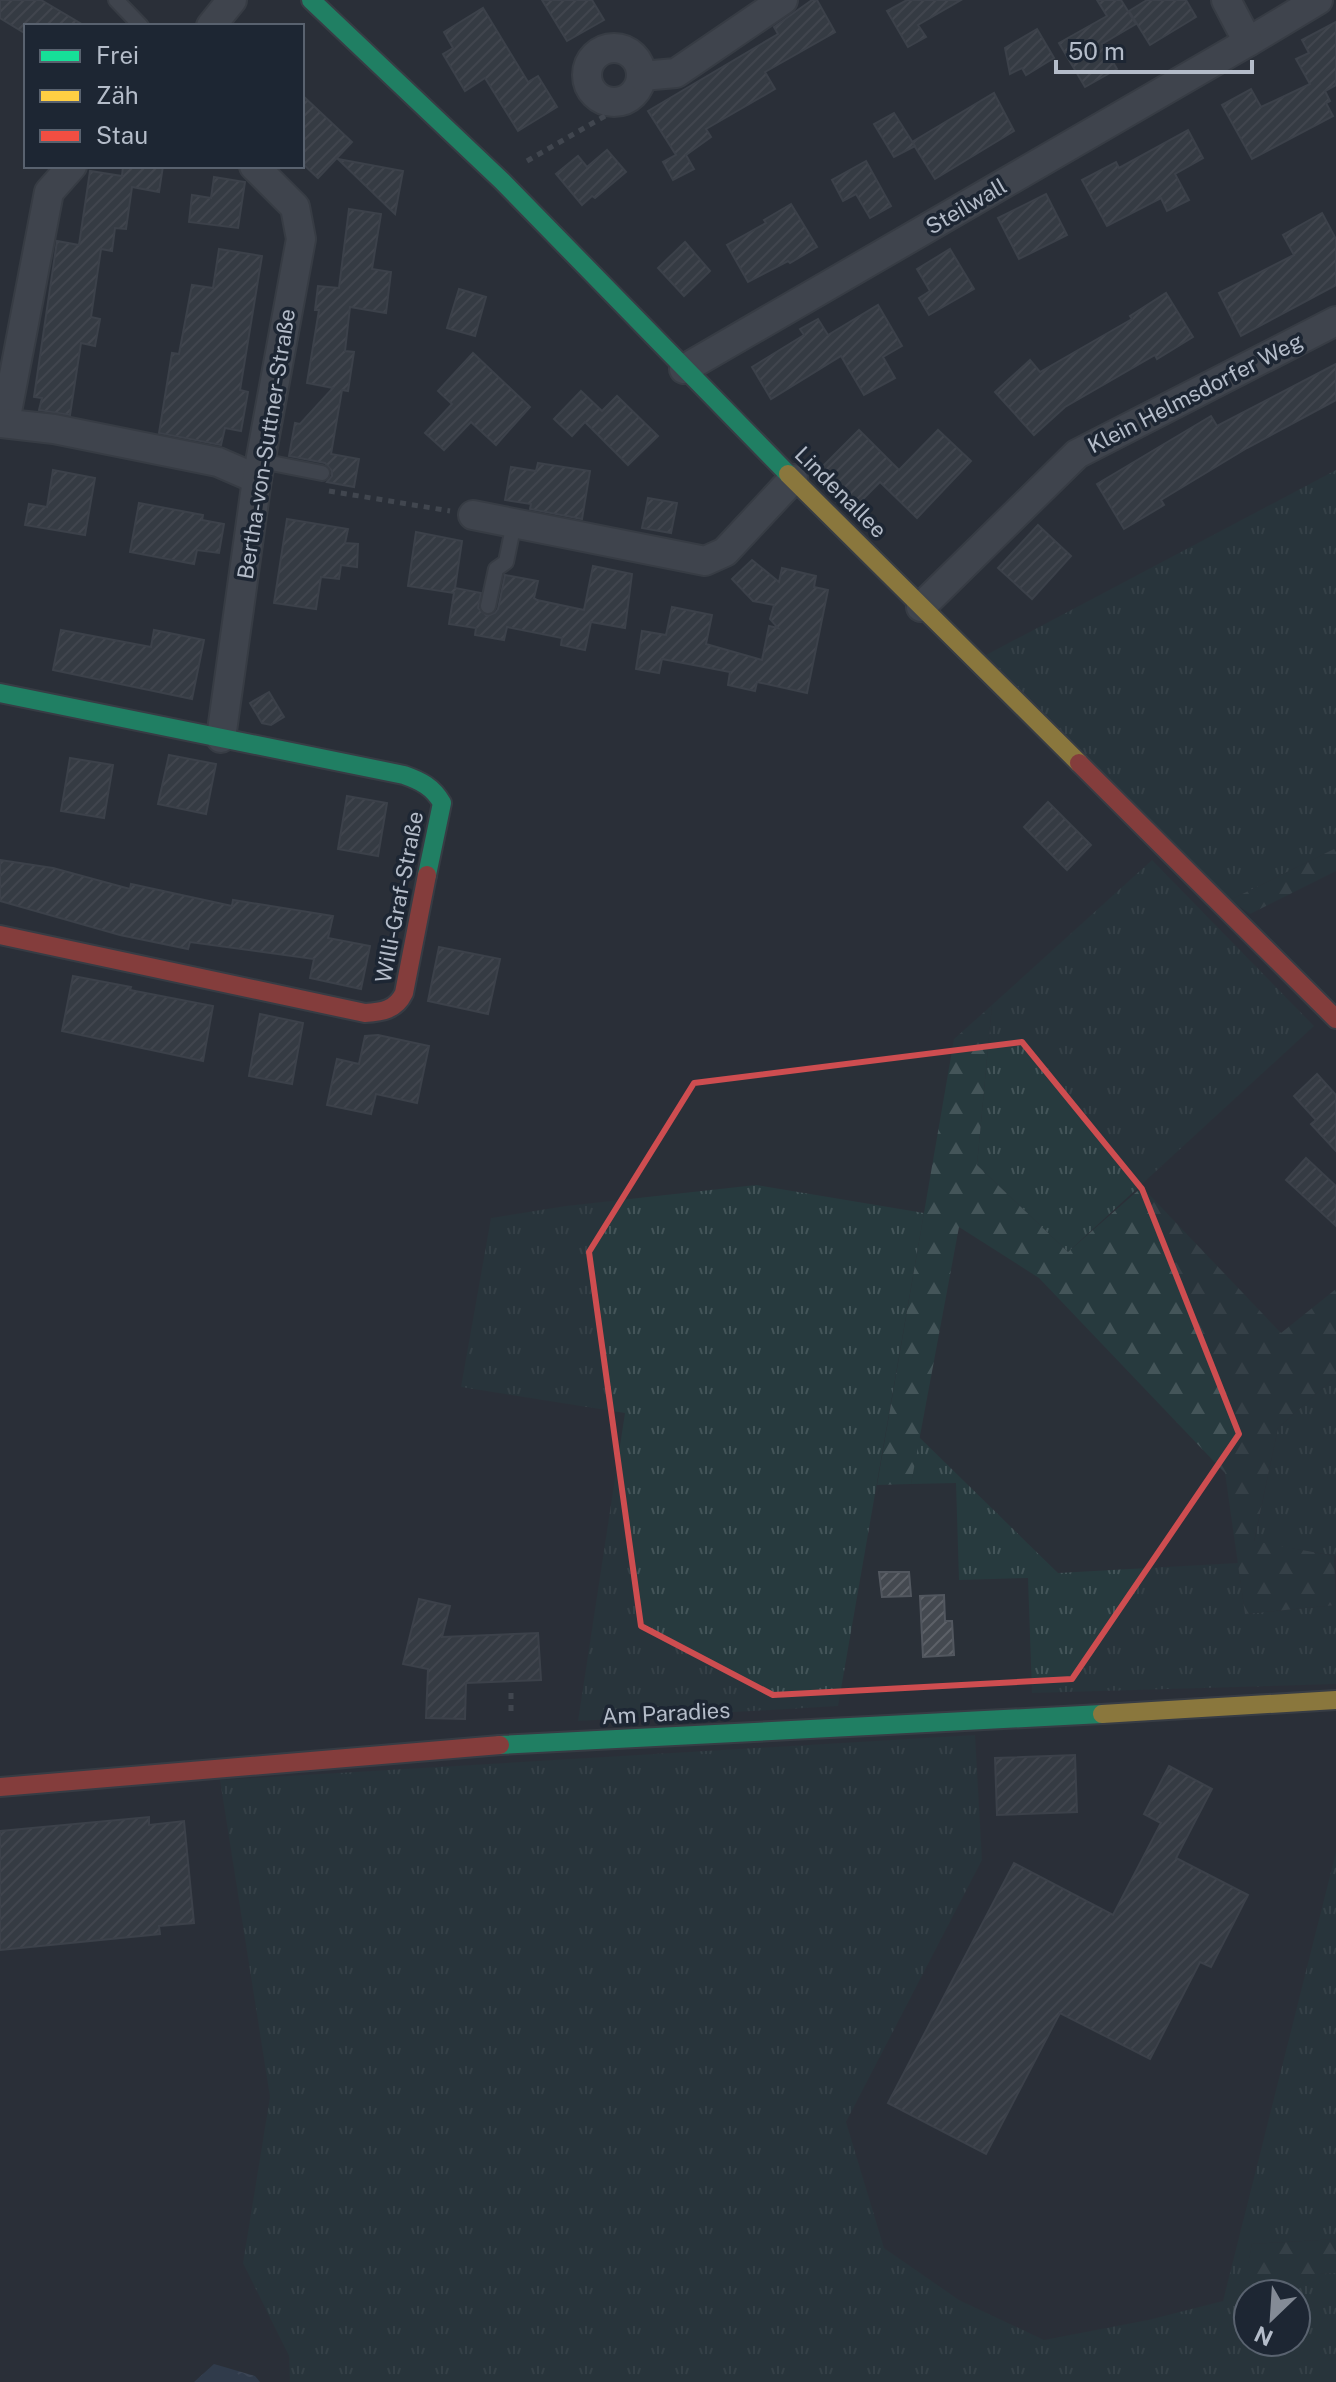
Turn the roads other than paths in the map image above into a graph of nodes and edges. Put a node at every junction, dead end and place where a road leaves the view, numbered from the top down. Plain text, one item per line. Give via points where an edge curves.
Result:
1 (116, 0) edge
2 (232, 0) edge
3 (311, 0) edge
4 (783, 0) edge
5 (1226, 0) edge
6 (1318, 0) edge
7 (139, 24) edge
8 (213, 24) edge
9 (1248, 42) junction
10 (642, 76) junction
11 (70, 168) edge
12 (256, 168) edge
13 (1336, 321) edge
14 (684, 369) junction
15 (3, 423) edge
16 (259, 470) junction
17 (322, 473) dead end
18 (793, 479) junction
19 (473, 515) road end
20 (514, 523) junction
21 (488, 606) dead end
22 (921, 607) junction
23 (0, 693) edge
24 (221, 738) junction
25 (0, 935) edge
26 (1336, 1019) edge
27 (1336, 1700) edge
28 (0, 1787) edge

1 - 7 lane
2 - 8 street
3 - 14 street, Lindenallee via 502,181
4 - 10 street via 676,73
5 - 9 street
6 - 9 street, Steilwall
9 - 14 street, Steilwall
10 - 10 street via 639,64 621,49 597,54 587,76 590,89 610,103 628,99
11 - 15 street via 49,192
12 - 16 street, Bertha-von-Suttner-Straße via 295,207 301,239
13 - 22 street, Klein Helmsdorfer Weg via 1077,454
14 - 18 street, Lindenallee
15 - 16 street
16 - 17 lane
16 - 24 street, Bertha-von-Suttner-Straße
18 - 20 street via 725,552 705,561
18 - 22 street, Lindenallee
19 - 20 street
20 - 21 lane via 506,562 496,569
22 - 26 street, Lindenallee
23 - 24 street, Willi-Graf-Straße
24 - 25 street, Willi-Graf-Straße via 404,775 436,790 442,803 440,819 407,992 397,1004 385,1012 365,1013
27 - 28 street, Am Paradies via 482,1746

